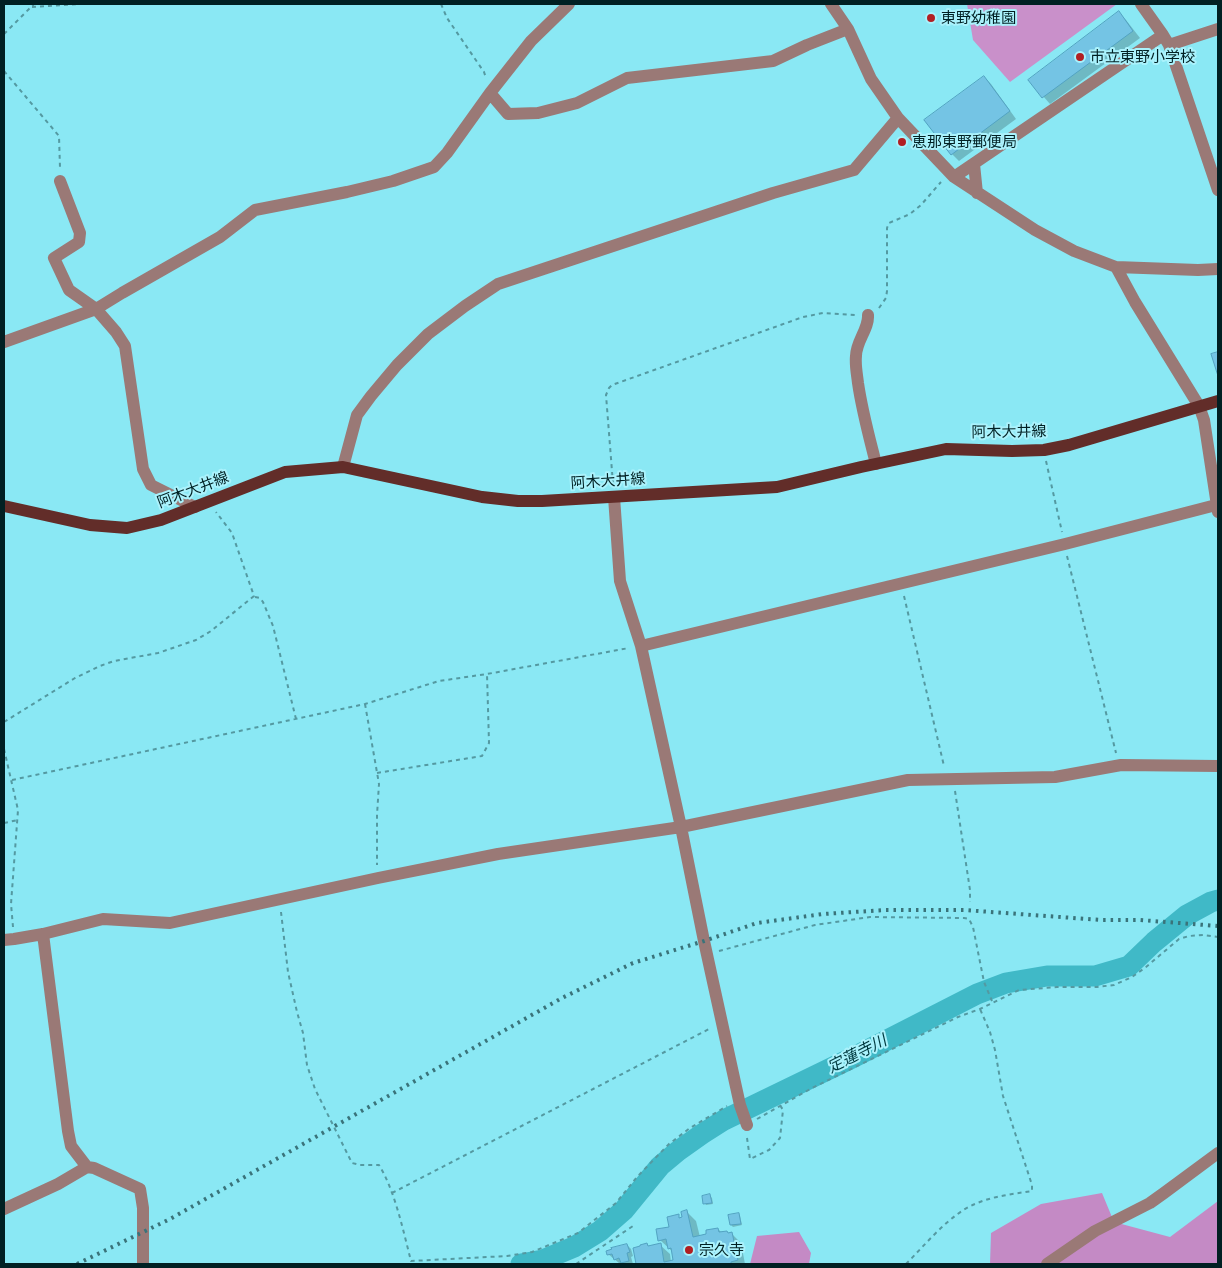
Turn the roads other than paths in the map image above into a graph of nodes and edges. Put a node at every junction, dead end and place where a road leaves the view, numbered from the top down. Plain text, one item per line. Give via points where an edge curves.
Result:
1 (569, 4) edge
2 (831, 4) edge
3 (1141, 4) edge
4 (848, 29) junction
5 (1218, 29) edge
6 (1166, 40) junction
7 (490, 93) junction
8 (898, 118) junction
9 (974, 164) junction
10 (952, 175) junction
11 (60, 182) road end
12 (1218, 190) edge
13 (977, 192) junction
14 (1116, 267) junction
15 (1218, 269) edge
16 (96, 310) junction
17 (868, 315) road end
18 (4, 342) edge
19 (1218, 401) edge
20 (1200, 406) junction
21 (876, 464) junction
22 (343, 466) junction
23 (614, 497) junction
24 (4, 506) edge
25 (195, 507) junction
26 (1217, 509) edge
27 (641, 646) junction
28 (1218, 766) edge
29 (681, 826) junction
30 (43, 934) junction
31 (9, 940) edge
32 (747, 1125) road end
33 (1218, 1153) edge
34 (87, 1168) junction
35 (4, 1209) edge
36 (143, 1264) edge
37 (1047, 1264) edge

1 - 7 street via 531,41
2 - 4 street
3 - 6 street
4 - 7 street via 773,61 627,78 577,103 538,113 508,114
4 - 8 street via 871,79
5 - 6 street
6 - 9 street
6 - 12 street
7 - 16 street via 434,167 393,181 256,210 220,237
8 - 10 street
8 - 22 street via 854,170 773,193 498,284 428,334 392,371 357,415
9 - 10 street
9 - 13 street
10 - 13 street
11 - 16 street via 80,233 79,242 54,258 69,290
13 - 14 street via 1035,230 1074,251
14 - 15 street
14 - 20 street
16 - 18 street
16 - 25 street via 124,346 143,469 151,485
17 - 21 street via 858,345 856,365 861,408
19 - 20 main road, 阿木大井線
20 - 21 main road, 阿木大井線 via 1044,450 946,449
20 - 26 street
21 - 23 main road, 阿木大井線 via 777,486
22 - 23 main road, 阿木大井線 via 496,499 542,501
22 - 25 main road, 阿木大井線 via 285,472
23 - 27 street via 620,581
24 - 25 main road, 阿木大井線 via 90,525 126,528 161,520
26 - 27 street
27 - 29 street
28 - 29 street via 1119,765 1055,777 908,780
29 - 30 street via 498,854 170,923 102,919
29 - 32 street via 739,1102
30 - 31 street
30 - 34 street via 68,1131 71,1146
33 - 37 street via 1150,1203 1095,1230
34 - 35 street
34 - 36 street via 94,1168 140,1190 144,1208

